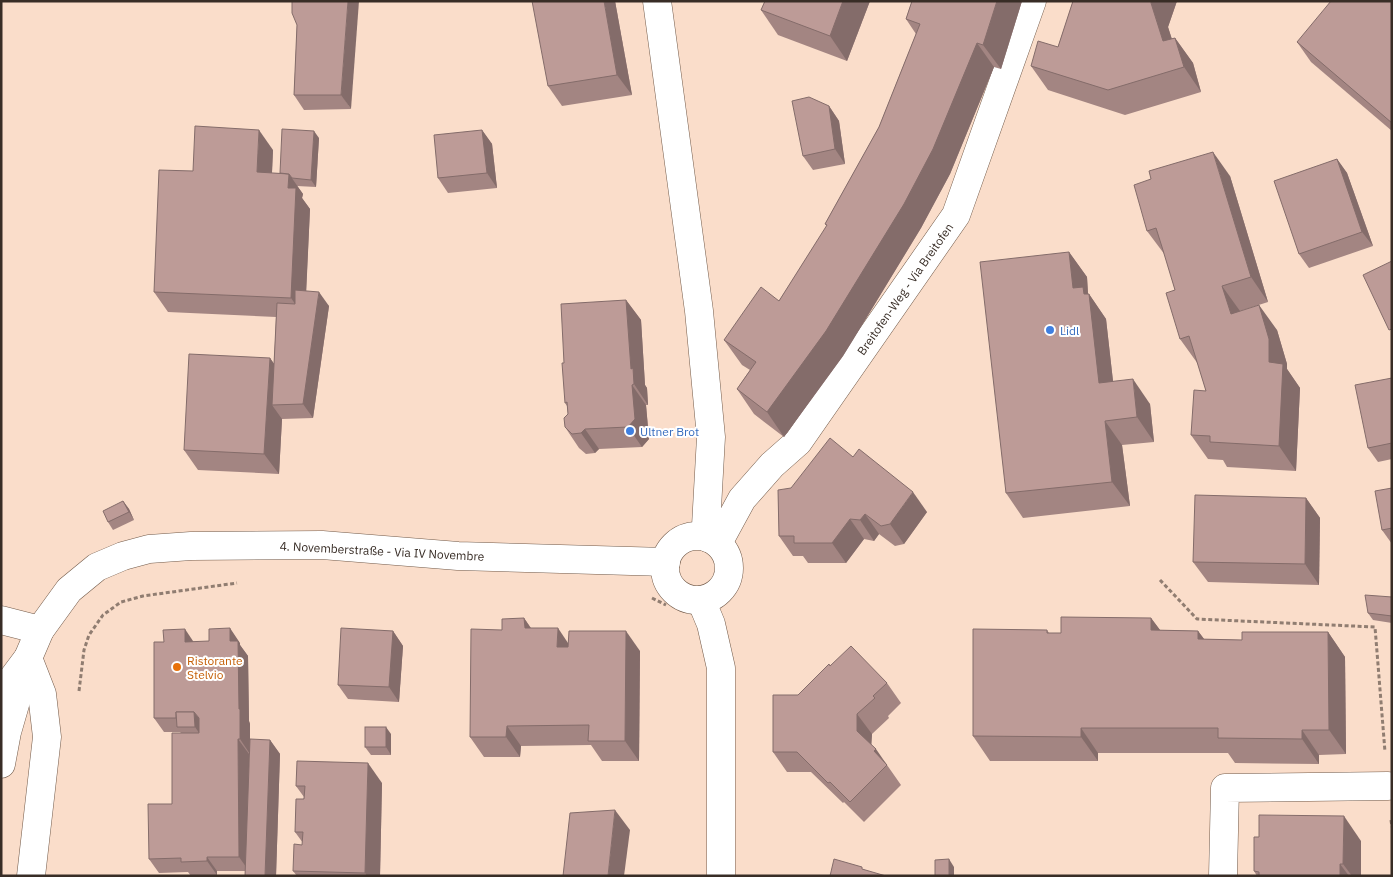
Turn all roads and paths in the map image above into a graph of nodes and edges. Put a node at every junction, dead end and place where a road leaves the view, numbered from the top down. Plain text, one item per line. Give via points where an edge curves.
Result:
1 (657, 1) edge
2 (1032, 1) edge
3 (713, 540) junction
4 (666, 562) junction
5 (1160, 580) dead end
6 (238, 582) dead end
7 (702, 600) junction
8 (1, 620) edge
9 (40, 630) junction
10 (28, 658) junction
11 (1, 694) edge
12 (78, 697) dead end
13 (1, 764) edge
14 (1388, 786) junction
15 (1392, 827) edge
16 (31, 876) edge
17 (721, 876) edge
18 (1223, 876) edge

1 - 3 main road via 700,311 711,437 706,526
2 - 3 main road, Breitofen-Weg - Via Breitofen via 956,215 798,442 742,499
3 - 4 main road via 696,536 686,538 670,552
3 - 7 main road via 725,552 729,575 714,596
4 - 7 main road via 667,577 674,590 686,599
4 - 9 main road, 4. Novemberstraße - Via IV Novembre via 458,556 322,545 149,549 97,567 69,590
5 - 14 path via 1197,619 1375,627
6 - 12 path via 121,602 103,615 89,635
7 - 17 main road via 721,668
8 - 9 main road
9 - 10 main road, 4. Novemberstraße - Via IV Novembre
10 - 11 main road, 4. Novemberstraße - Via IV Novembre
10 - 13 main road
10 - 16 main road via 42,694 47,737
14 - 15 path
14 - 18 main road via 1225,788

